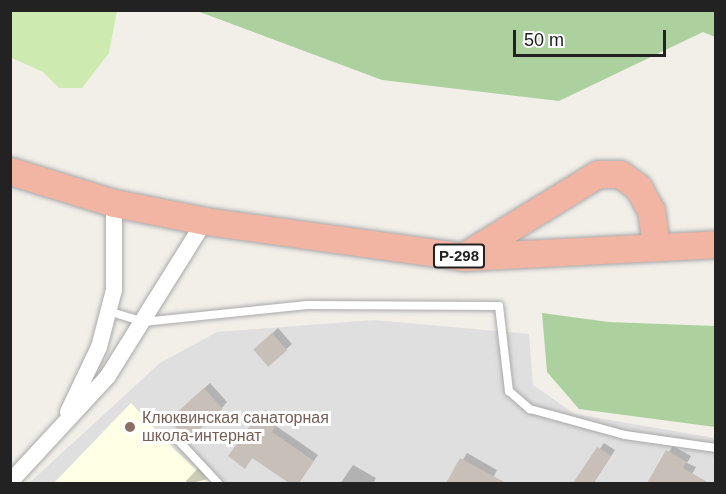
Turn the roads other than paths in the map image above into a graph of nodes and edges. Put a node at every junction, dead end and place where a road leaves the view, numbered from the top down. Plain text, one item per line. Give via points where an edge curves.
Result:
1 (10, 171) edge
2 (114, 204) junction
3 (205, 222) junction
4 (716, 244) edge
5 (656, 247) junction
6 (463, 257) junction
7 (108, 311) junction
8 (143, 322) junction
9 (61, 427) junction
10 (175, 437) dead end
11 (716, 448) edge
12 (10, 482) edge
13 (219, 483) edge

1 - 2 highway, Р-298
2 - 3 highway, Р-298
2 - 7 street via 114,290
3 - 6 highway, Р-298
3 - 8 street
4 - 5 highway, Р-298
5 - 6 highway, Р-298
5 - 6 highway via 651,210 638,187 620,174 598,174
7 - 8 lane
7 - 9 street via 99,347
8 - 9 street via 108,376
8 - 11 lane via 307,305 499,306 509,391 530,409 625,435
9 - 12 street
10 - 13 lane

